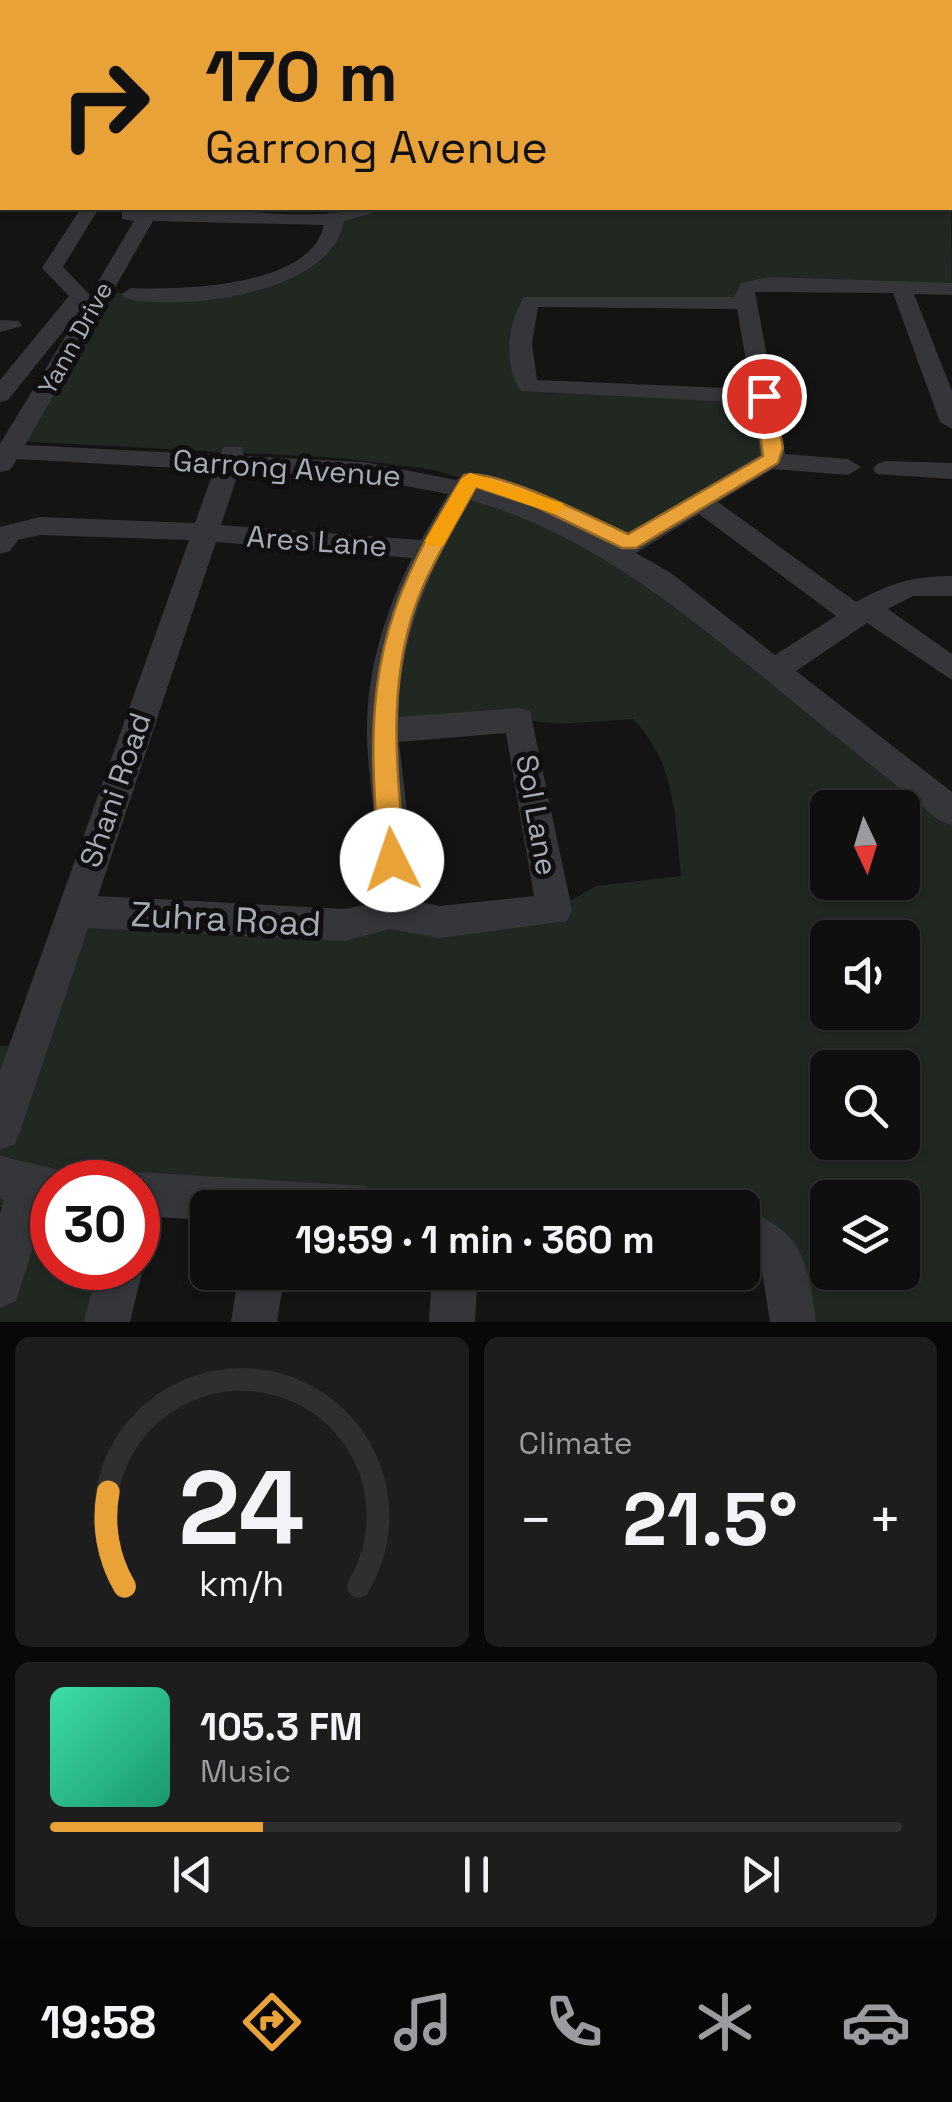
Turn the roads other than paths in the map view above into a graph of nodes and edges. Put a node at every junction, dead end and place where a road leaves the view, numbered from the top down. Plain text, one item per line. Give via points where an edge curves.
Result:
1 (89, 210) edge
2 (372, 210) edge
3 (138, 212) edge
4 (198, 212) edge
5 (335, 220) junction
6 (901, 288) junction
7 (952, 289) edge
8 (130, 294) dead end
9 (80, 295) junction
10 (746, 303) junction
11 (945, 383) edge
12 (0, 396) edge
13 (764, 396) junction
14 (952, 422) edge
15 (5, 450) edge
16 (231, 457) junction
17 (770, 461) junction
18 (848, 467) dead end
19 (886, 469) dead end
20 (952, 471) edge
21 (467, 484) junction
22 (700, 501) junction
23 (204, 532) junction
24 (0, 544) edge
25 (623, 547) junction
26 (431, 550) junction
27 (952, 586) edge
28 (861, 612) junction
29 (783, 665) junction
30 (952, 670) edge
31 (382, 731) junction
32 (952, 789) edge
33 (952, 811) edge
34 (554, 910) joint
35 (73, 911) junction
36 (385, 912) junction
37 (13, 1046) edge
38 (0, 1129) edge
39 (160, 1196) edge
40 (190, 1198) edge
41 (20, 1201) edge
42 (760, 1241) edge
43 (0, 1285) edge
44 (115, 1290) edge
45 (259, 1290) edge
46 (454, 1290) edge
47 (107, 1322) edge
48 (254, 1322) edge
49 (452, 1322) edge
50 (793, 1322) edge

1 - 9 street via 52,268
2 - 5 street
3 - 4 street
3 - 9 street, Yann Drive
3 - 15 street, Yann Drive
4 - 5 street
5 - 8 street via 334,234 319,254 242,287 206,296
6 - 7 street
6 - 10 street via 757,284 744,293
6 - 11 street
9 - 12 street, Yann Drive
10 - 13 street
10 - 13 street via 531,301 521,375 529,386 542,388
11 - 14 street
13 - 17 street via 774,448
15 - 16 street, Garrong Avenue
16 - 21 street, Garrong Avenue
16 - 23 street, Shani Road
17 - 18 street
17 - 22 street
19 - 20 street
21 - 25 street, Garrong Avenue
21 - 26 street
22 - 25 street
22 - 28 street
23 - 24 street, Ares Lane via 40,526 10,533
23 - 26 street, Ares Lane
23 - 35 street, Shani Road
25 - 29 street, Garrong Avenue
26 - 31 street via 390,659
27 - 28 street via 912,586
28 - 29 street
28 - 30 street
29 - 32 street, Garrong Avenue
29 - 33 street, Garrong Avenue
31 - 34 street, Sol Lane via 520,720
31 - 36 street via 393,898
34 - 36 street, Zuhra Road via 440,922
35 - 36 street, Zuhra Road via 345,925
35 - 37 street, Shani Road
37 - 38 street, Shani Road
39 - 40 street
41 - 43 street
42 - 50 street via 783,1261
44 - 47 street
45 - 48 street
46 - 49 street

